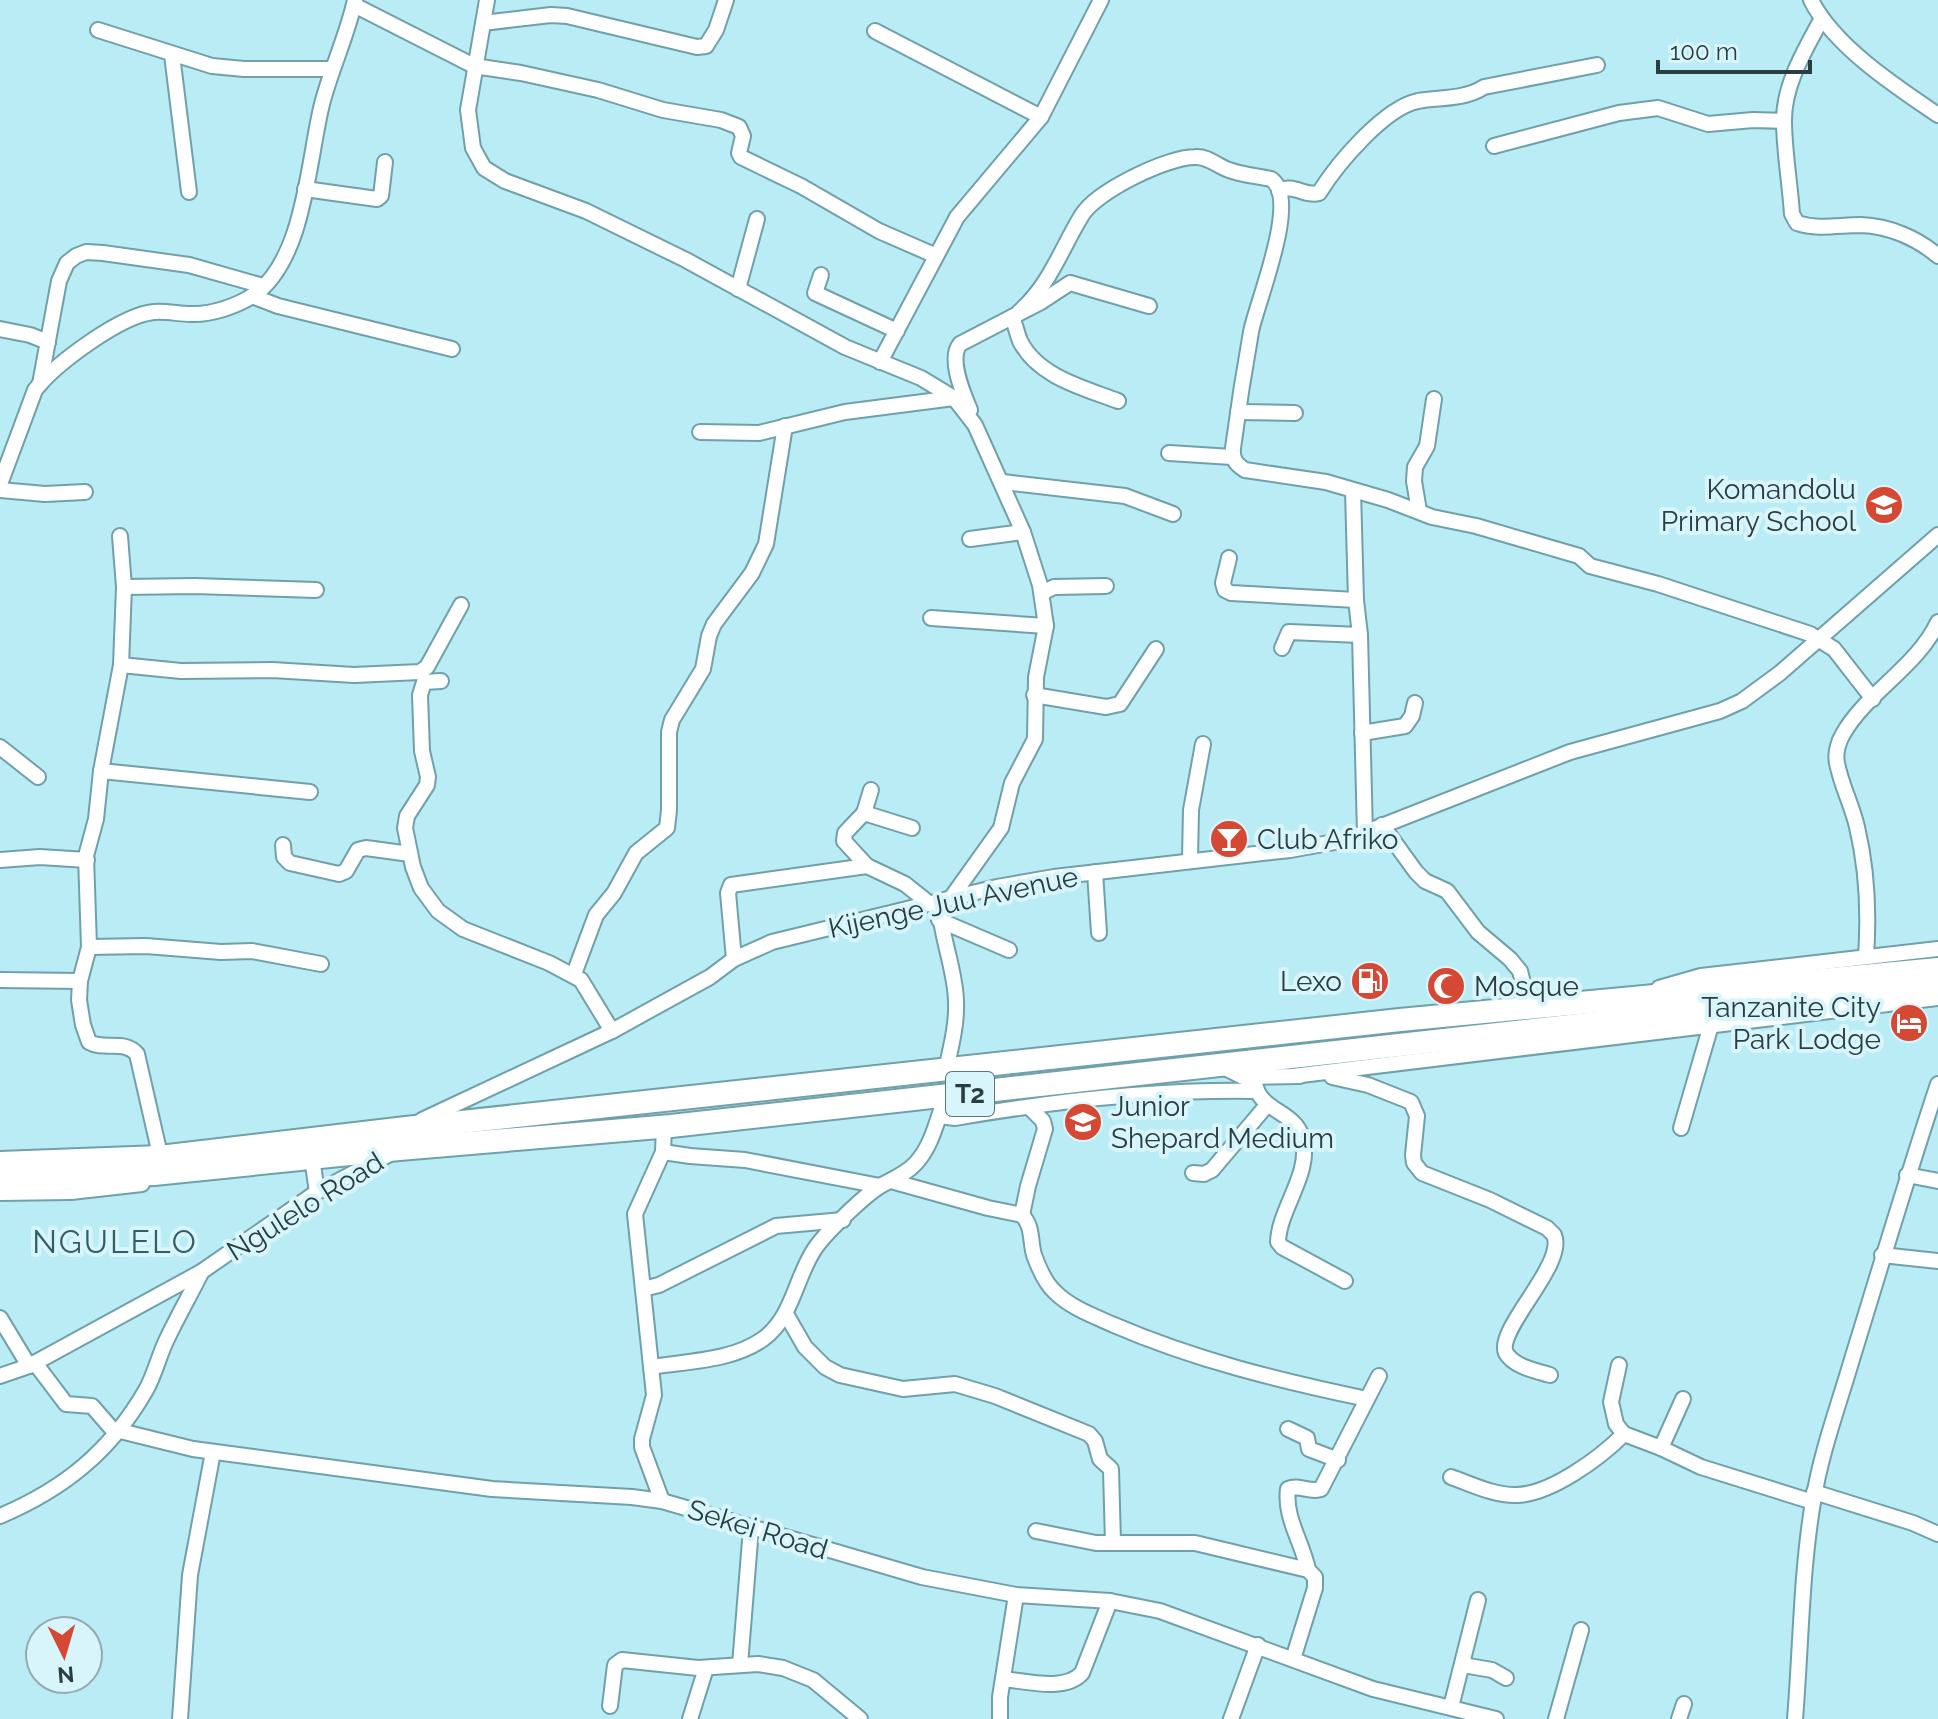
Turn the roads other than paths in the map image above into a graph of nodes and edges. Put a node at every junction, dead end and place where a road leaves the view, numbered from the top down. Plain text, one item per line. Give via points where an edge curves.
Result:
1 (487, 0) edge
2 (726, 0) edge
3 (1101, 0) edge
4 (1811, 0) edge
5 (355, 3) edge
6 (1821, 20) junction
7 (483, 23) junction
8 (98, 30) dead end
9 (875, 31) dead end
10 (172, 55) junction
11 (1597, 65) dead end
12 (474, 66) junction
13 (332, 69) junction
14 (1938, 115) edge
15 (1041, 117) junction
16 (1784, 121) junction
17 (1494, 146) dead end
18 (385, 162) dead end
19 (305, 189) junction
20 (1279, 191) junction
21 (189, 192) dead end
22 (757, 219) dead end
23 (934, 255) junction
24 (1938, 256) edge
25 (821, 275) dead end
26 (738, 289) junction
27 (258, 291) junction
28 (1149, 306) dead end
29 (1015, 314) junction
30 (0, 329) edge
31 (897, 331) junction
32 (48, 342) junction
33 (452, 349) dead end
34 (880, 362) junction
35 (40, 384) junction
36 (954, 398) junction
37 (1434, 399) dead end
38 (1118, 401) dead end
39 (1238, 412) junction
40 (1295, 413) dead end
41 (975, 425) junction
42 (785, 426) junction
43 (700, 432) dead end
44 (1169, 453) dead end
45 (1232, 457) junction
46 (1003, 482) junction
47 (0, 487) edge
48 (1353, 491) junction
49 (85, 492) dead end
50 (1419, 511) junction
51 (1173, 514) dead end
52 (1023, 532) junction
53 (1938, 535) edge
54 (120, 536) dead end
55 (970, 539) dead end
56 (1229, 558) dead end
57 (1106, 586) dead end
58 (124, 587) junction
59 (316, 590) dead end
60 (1042, 593) junction
61 (1356, 600) junction
62 (461, 605) dead end
63 (931, 618) dead end
64 (1938, 622) edge
65 (1046, 626) junction
66 (1360, 635) junction
67 (1819, 639) junction
68 (1282, 648) dead end
69 (1156, 649) dead end
70 (121, 665) junction
71 (441, 681) dead end
72 (1034, 695) junction
73 (1873, 699) junction
74 (1415, 703) dead end
75 (1362, 733) junction
76 (1203, 744) dead end
77 (0, 747) edge
78 (101, 771) junction
79 (38, 777) dead end
80 (871, 790) dead end
81 (310, 792) dead end
82 (864, 813) junction
83 (1382, 825) junction
84 (912, 828) dead end
85 (1365, 834) junction
86 (283, 845) dead end
87 (410, 854) junction
88 (1190, 859) junction
89 (0, 860) edge
90 (87, 860) junction
91 (867, 866) junction
92 (1095, 872) junction
93 (940, 901) junction
94 (939, 920) junction
95 (1099, 933) dead end
96 (89, 947) junction
97 (1938, 949) edge
98 (1009, 950) dead end
99 (1866, 956) junction
100 (734, 959) junction
101 (321, 964) dead end
102 (1938, 969) edge
103 (574, 974) junction
104 (0, 980) edge
105 (80, 981) junction
106 (1938, 985) edge
107 (1938, 998) edge
108 (1620, 999) junction
109 (1529, 1007) junction
110 (1711, 1025) junction
111 (612, 1031) junction
112 (1219, 1065) junction
113 (946, 1070) junction
114 (1293, 1076) junction
115 (1255, 1084) junction
116 (1937, 1091) edge
117 (671, 1099) junction
118 (1267, 1105) junction
119 (943, 1106) junction
120 (602, 1107) junction
121 (1030, 1108) junction
122 (667, 1127) junction
123 (1681, 1128) dead end
124 (602, 1132) junction
125 (402, 1138) junction
126 (158, 1146) dead end
127 (663, 1152) junction
128 (312, 1158) junction
129 (0, 1163) edge
130 (221, 1169) junction
131 (1193, 1173) dead end
132 (1907, 1175) junction
133 (0, 1180) edge
134 (1938, 1181) edge
135 (886, 1183) junction
136 (317, 1192) junction
137 (0, 1193) edge
138 (1022, 1215) junction
139 (843, 1220) junction
140 (1882, 1255) junction
141 (1938, 1261) edge
142 (201, 1272) junction
143 (1345, 1281) dead end
144 (643, 1289) junction
145 (786, 1314) junction
146 (0, 1318) edge
147 (32, 1364) junction
148 (1619, 1365) dead end
149 (651, 1367) junction
150 (1550, 1375) dead end
151 (0, 1376) edge
152 (1379, 1376) dead end
153 (1367, 1399) junction
154 (1683, 1399) dead end
155 (1288, 1429) dead end
156 (120, 1430) junction
157 (1624, 1434) junction
158 (1661, 1448) junction
159 (213, 1452) junction
160 (1338, 1460) junction
161 (1451, 1477) dead end
162 (1813, 1497) junction
163 (662, 1501) junction
164 (0, 1516) edge
165 (751, 1528) junction
166 (1036, 1531) dead end
167 (1938, 1534) edge
168 (1113, 1543) junction
169 (1308, 1570) junction
170 (1016, 1595) junction
171 (1478, 1600) dead end
172 (1110, 1601) junction
173 (1581, 1630) dead end
174 (1258, 1645) junction
175 (1293, 1659) junction
176 (740, 1665) junction
177 (1463, 1665) junction
178 (706, 1668) junction
179 (1506, 1678) dead end
180 (1003, 1679) junction
181 (610, 1706) dead end
182 (1451, 1707) junction
183 (180, 1719) edge
184 (690, 1719) edge
185 (860, 1719) edge
186 (1000, 1719) edge
187 (1231, 1719) edge
188 (1496, 1719) edge
189 (1556, 1719) edge
190 (1795, 1719) edge

1 - 7 street
2 - 7 street via 716,30 706,46 697,47 567,16
3 - 15 street
4 - 6 street
5 - 12 street
5 - 13 street
6 - 14 street
6 - 16 street via 1799,62
7 - 12 street
8 - 10 street
9 - 15 street
10 - 13 street via 231,69
10 - 21 street
11 - 20 street via 1484,87 1472,95 1415,101 1374,129 1342,160 1319,193 1289,187
12 - 23 street via 598,90 739,127 741,157
12 - 26 street via 469,128 484,168 586,211
13 - 19 street
15 - 23 street via 962,209
16 - 17 street via 1708,124 1658,108
16 - 24 street via 1797,223 1894,231 1922,242
18 - 19 street via 377,199
19 - 27 street via 284,258
20 - 29 street via 1271,179 1225,169 1197,156 1148,171 1085,210 1043,286
20 - 39 street via 1277,246 1254,321
22 - 26 street
23 - 31 street
25 - 31 street via 815,293
26 - 34 street
27 - 32 street via 189,265 86,252 67,263 63,272
27 - 33 street via 278,306
27 - 35 street via 216,312 134,316 70,357
28 - 29 street via 1072,283
29 - 38 street via 1021,342 1045,369
29 - 41 street via 956,348
30 - 32 street
31 - 34 street
32 - 35 street
34 - 36 street
35 - 47 street
36 - 41 street
36 - 42 street via 874,407
37 - 50 street via 1427,446 1415,467
39 - 40 street
39 - 45 street
41 - 46 street
42 - 43 street via 759,433
42 - 103 street via 766,544 752,573 714,624 703,669 672,720 667,828 636,853 596,915
44 - 45 street
45 - 48 street via 1245,470
46 - 51 street via 1125,496
46 - 52 street
47 - 49 street via 45,494
48 - 50 street
48 - 61 street
50 - 67 street via 1579,556 1590,566
52 - 55 street
52 - 60 street
53 - 67 street, Kijenge Juu Avenue
54 - 58 street
56 - 61 street via 1223,583 1231,593
57 - 60 street via 1054,587
58 - 59 street
58 - 70 street
60 - 65 street
61 - 66 street
62 - 70 street via 420,672 181,671
63 - 65 street
64 - 73 street via 1924,645
65 - 72 street
66 - 68 street via 1289,632
66 - 75 street
67 - 73 street via 1834,649
67 - 83 street, Kijenge Juu Avenue via 1758,690 1720,711 1570,752
69 - 72 street via 1120,704 1106,707
70 - 78 street
71 - 87 street via 424,682 420,695 428,777 407,816
72 - 93 street via 1035,739 1012,783 1001,828
73 - 99 street via 1841,735 1836,760 1861,850
74 - 75 street via 1405,726
75 - 85 street
76 - 88 street via 1191,810
77 - 79 street
78 - 81 street
78 - 90 street
80 - 82 street
82 - 84 street
82 - 91 street via 843,837
83 - 85 street, Kijenge Juu Avenue
83 - 109 street via 1416,872 1447,891 1478,932 1520,971
85 - 88 street, Kijenge Juu Avenue via 1323,845
86 - 87 street via 290,863 339,874 358,850
87 - 103 street via 421,888 449,922
88 - 92 street, Kijenge Juu Avenue
89 - 90 street
90 - 96 street
91 - 93 street
91 - 100 street via 731,885
92 - 93 street, Kijenge Juu Avenue
92 - 95 street
93 - 94 street
93 - 100 street, Kijenge Juu Avenue via 772,942
94 - 98 street
94 - 113 street via 956,998
96 - 101 street via 252,951
96 - 105 street
97 - 99 street
99 - 108 street via 1701,976
100 - 111 street, Kijenge Juu Avenue
102 - 108 highway, T2
103 - 111 street
104 - 105 street
105 - 126 street via 81,1018 89,1042 128,1047 137,1054
106 - 112 highway, T2
107 - 110 street
108 - 109 highway, T2
109 - 113 highway, T2
110 - 114 street
110 - 123 street
111 - 125 street, Kijenge Juu Avenue
112 - 115 street
112 - 119 highway, T2
113 - 117 highway, T2
114 - 115 street
114 - 150 street via 1350,1080 1411,1102 1417,1116 1414,1163 1422,1173 1490,1200 1554,1235 1556,1251 1505,1346 1515,1362
115 - 118 street
115 - 121 street
116 - 132 street
117 - 120 highway, T2
117 - 122 highway
118 - 131 street via 1212,1170
118 - 143 street via 1292,1120 1303,1143 1278,1242
119 - 121 street via 951,1118
119 - 122 highway, T2
119 - 135 street via 918,1161
120 - 124 highway
120 - 125 highway, T2
121 - 138 street via 1045,1129
122 - 124 highway, T2
122 - 127 street
124 - 125 highway, T2
125 - 128 highway, T2
125 - 129 highway, T2
125 - 136 street, Ngulelo Road
127 - 135 street
127 - 144 street via 636,1211
128 - 130 highway, T2
128 - 136 street
130 - 133 highway, T2
130 - 137 street via 137,1185
132 - 134 street
132 - 140 street
135 - 138 street
135 - 139 street
136 - 142 street, Ngulelo Road
138 - 153 street via 1044,1276 1053,1291 1074,1306 1164,1347 1304,1387
139 - 144 street via 776,1226
139 - 145 street via 814,1249
140 - 141 street
140 - 162 street
142 - 147 street, Ngulelo Road
142 - 156 street via 147,1389
144 - 149 street
145 - 149 street via 766,1337 744,1351
145 - 168 street via 805,1347 840,1375 903,1389 955,1384 1089,1434 1101,1461 1111,1469
146 - 147 street, Sekei Road
147 - 151 street, Ngulelo Road
147 - 156 street, Sekei Road via 66,1404 92,1406 107,1426
148 - 157 street via 1611,1402
149 - 163 street via 654,1395 642,1447
152 - 153 street
153 - 160 street
154 - 158 street
155 - 160 street via 1307,1438 1308,1448
156 - 159 street, Sekei Road
156 - 164 street via 72,1478
157 - 158 street
157 - 161 street via 1583,1468 1531,1492 1509,1495
158 - 162 street via 1701,1467
159 - 163 street, Sekei Road via 492,1489
159 - 183 street via 190,1575
160 - 169 street via 1320,1490 1294,1487 1287,1492 1289,1515
162 - 167 street
162 - 190 street via 1803,1566
163 - 165 street, Sekei Road
165 - 170 street, Sekei Road via 922,1577
165 - 176 street
166 - 168 street
168 - 169 street via 1195,1543
169 - 175 street via 1315,1588
170 - 172 street, Sekei Road
170 - 180 street
171 - 177 street
172 - 174 street, Sekei Road via 1160,1611
172 - 180 street via 1077,1678 1062,1684
173 - 189 street
174 - 175 street, Sekei Road
174 - 187 street
175 - 182 street, Sekei Road via 1373,1689
176 - 178 street
176 - 185 street via 797,1671
177 - 179 street
177 - 182 street
178 - 181 street via 622,1660 615,1665
178 - 184 street
180 - 186 street
182 - 188 street, Sekei Road

